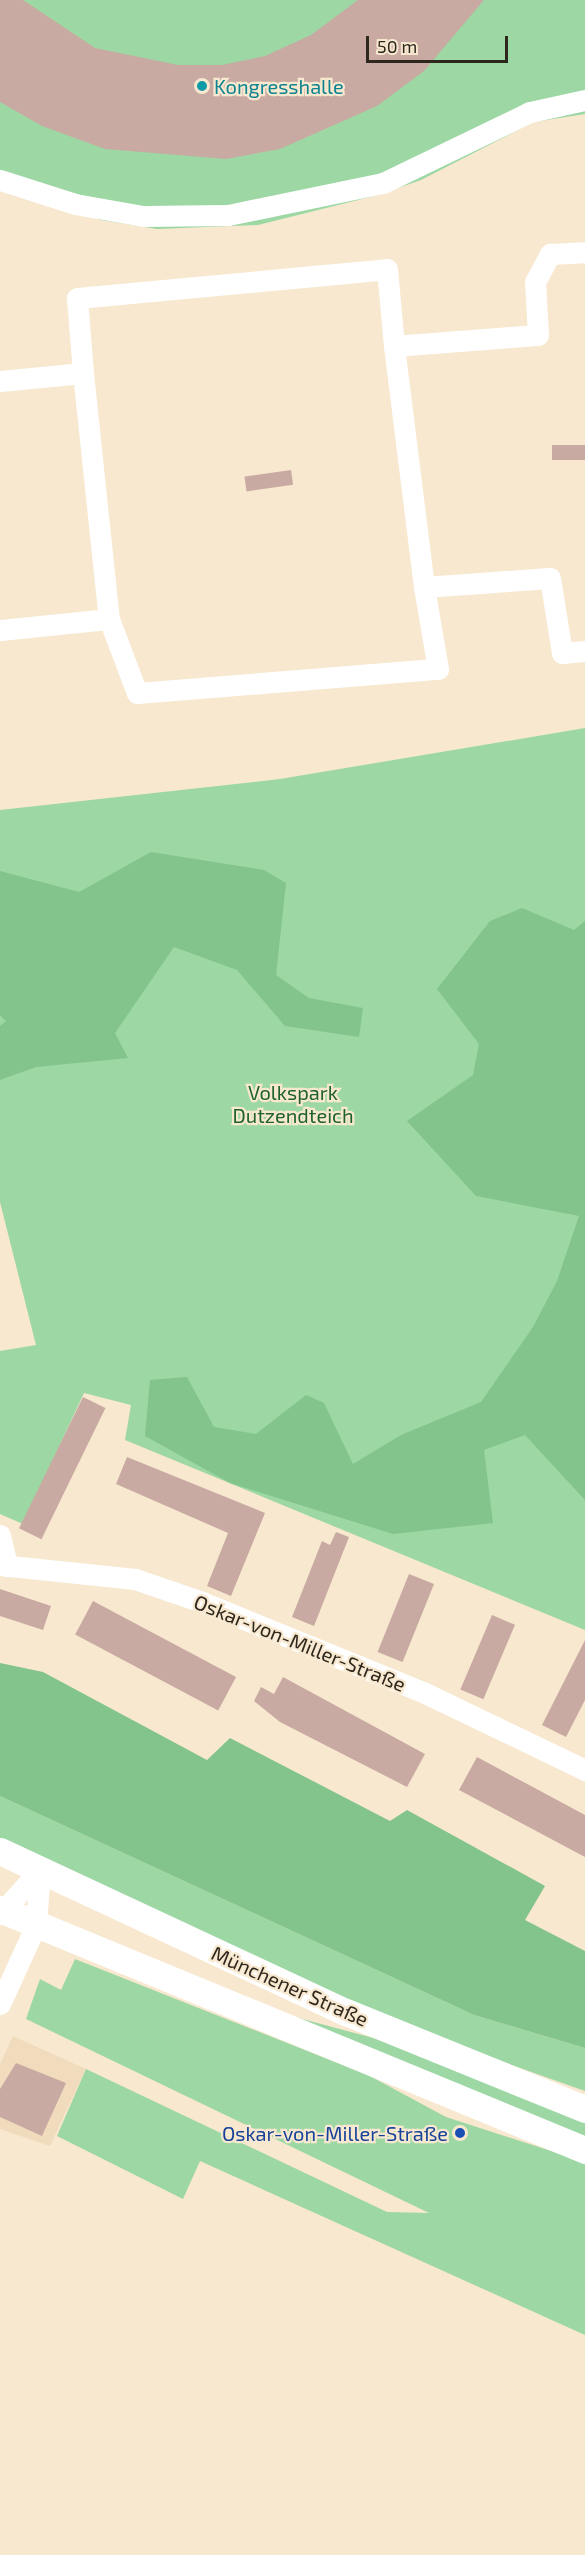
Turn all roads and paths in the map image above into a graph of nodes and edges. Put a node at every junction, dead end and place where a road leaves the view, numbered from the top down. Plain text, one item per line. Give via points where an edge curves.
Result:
1 (585, 100) edge
2 (0, 180) edge
3 (585, 252) edge
4 (394, 346) junction
5 (83, 373) junction
6 (0, 381) edge
7 (424, 587) junction
8 (109, 619) junction
9 (0, 630) edge
10 (585, 651) edge
11 (0, 1535) edge
12 (4, 1565) edge
13 (585, 1770) edge
14 (0, 1851) edge
15 (40, 1870) junction
16 (0, 1911) edge
17 (36, 1925) junction
18 (0, 2004) edge
19 (585, 2109) edge
20 (585, 2150) edge

1 - 2 street via 530,112 382,183 228,215 134,215 75,204
3 - 4 street via 550,255 535,282 537,335
4 - 5 street via 387,269 77,298
4 - 7 street
5 - 6 street
5 - 8 street
7 - 8 street via 438,669 137,693
7 - 10 street via 550,578 562,653
8 - 9 street
11 - 12 street
12 - 13 street, Oskar-von-Miller-Straße via 135,1580 202,1602 425,1693
14 - 15 main road, Münchener Straße
15 - 16 street
15 - 17 street
15 - 19 main road, Münchener Straße via 346,2012
16 - 17 main road, Münchener Straße
17 - 18 street
17 - 20 main road, Münchener Straße

